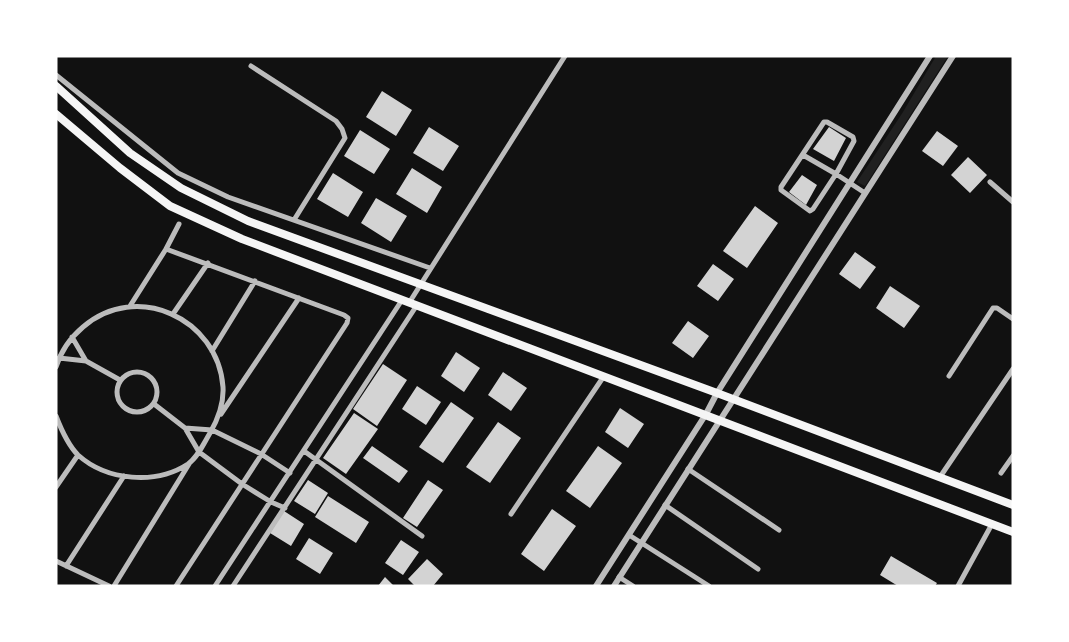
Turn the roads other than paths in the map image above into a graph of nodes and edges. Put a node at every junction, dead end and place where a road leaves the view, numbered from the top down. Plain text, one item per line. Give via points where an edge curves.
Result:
1 (565, 56) edge
2 (930, 56) edge
3 (953, 56) edge
4 (251, 66) dead end
5 (56, 74) edge
6 (56, 86) edge
7 (56, 114) edge
8 (803, 155) junction
9 (836, 174) junction
10 (990, 182) dead end
11 (850, 183) junction
12 (865, 193) junction
13 (1013, 202) edge
14 (294, 220) junction
15 (179, 224) dead end
16 (166, 249) junction
17 (208, 264) junction
18 (430, 268) junction
19 (255, 281) junction
20 (420, 284) junction
21 (299, 298) junction
22 (409, 303) junction
23 (130, 306) junction
24 (173, 314) junction
25 (1013, 319) edge
26 (72, 337) junction
27 (212, 351) junction
28 (59, 358) junction
29 (86, 361) junction
30 (56, 367) edge
31 (1013, 369) edge
32 (604, 376) junction
33 (949, 376) dead end
34 (120, 380) junction
35 (717, 393) junction
36 (733, 400) junction
37 (154, 404) junction
38 (706, 414) junction
39 (220, 415) junction
40 (56, 416) edge
41 (720, 420) junction
42 (185, 428) junction
43 (212, 430) junction
44 (304, 451) junction
45 (199, 452) junction
46 (261, 454) junction
47 (78, 455) junction
48 (1013, 456) edge
49 (316, 460) junction
50 (189, 463) junction
51 (688, 469) junction
52 (290, 473) junction
53 (1001, 473) dead end
54 (124, 476) junction
55 (940, 477) junction
56 (242, 484) junction
57 (56, 487) edge
58 (271, 502) junction
59 (665, 505) junction
60 (1013, 505) edge
61 (285, 508) junction
62 (511, 514) dead end
63 (992, 524) junction
64 (779, 530) dead end
65 (1013, 532) edge
66 (628, 534) junction
67 (422, 536) dead end
68 (641, 542) junction
69 (56, 561) edge
70 (66, 566) junction
71 (758, 569) dead end
72 (619, 577) junction
73 (110, 586) edge
74 (114, 586) edge
75 (176, 586) edge
76 (215, 586) edge
77 (233, 586) edge
78 (596, 586) edge
79 (614, 586) edge
80 (633, 586) edge
81 (708, 586) edge
82 (958, 586) edge

1 - 18 street
2 - 11 street
3 - 12 street
4 - 14 street via 336,121 345,138
5 - 14 street via 178,173 228,197
6 - 20 main road via 130,153 181,188 248,221
7 - 22 main road via 170,206 242,239
8 - 9 street
8 - 9 street via 827,122 854,141
8 - 9 street via 781,190 810,211
9 - 11 street
10 - 13 street
11 - 12 street
11 - 35 street
12 - 36 street
14 - 18 street
15 - 16 street
16 - 17 street
16 - 23 street
17 - 19 street
17 - 24 street
18 - 20 street
19 - 21 street
19 - 27 street
20 - 22 street
20 - 35 main road
21 - 39 street
21 - 46 street via 344,315 348,318 347,323
22 - 32 main road
22 - 44 street
22 - 49 street
23 - 24 street via 158,308
23 - 26 street via 108,312
24 - 27 street via 203,337
25 - 33 street via 993,308
26 - 28 street
26 - 29 street
27 - 39 street via 223,388
28 - 29 street
28 - 30 street
29 - 34 street
31 - 55 street
32 - 38 main road
32 - 62 street
34 - 37 street via 118,399 126,409 144,412
34 - 37 street via 132,372 146,373 158,390
35 - 36 main road
35 - 38 street
36 - 41 street
36 - 55 main road
37 - 42 street
38 - 41 main road
38 - 66 street
39 - 43 street
40 - 47 street via 61,430
41 - 51 street
41 - 63 main road
42 - 43 street
42 - 45 street
43 - 45 street
43 - 46 street
44 - 49 street
44 - 52 street
45 - 50 street
45 - 56 street
46 - 52 street
46 - 56 street
47 - 54 street via 101,470
47 - 57 street
48 - 53 street
49 - 61 street
49 - 67 street
50 - 54 street via 161,475
50 - 74 street
51 - 59 street
51 - 64 street
52 - 58 street
54 - 70 street
55 - 60 main road
56 - 58 street
56 - 75 street
58 - 61 street
58 - 76 street
59 - 68 street
59 - 71 street
61 - 77 street
63 - 65 main road
63 - 82 street
66 - 68 street
66 - 78 street
68 - 72 street
68 - 81 street
69 - 70 street
70 - 73 street
72 - 79 street
72 - 80 street

